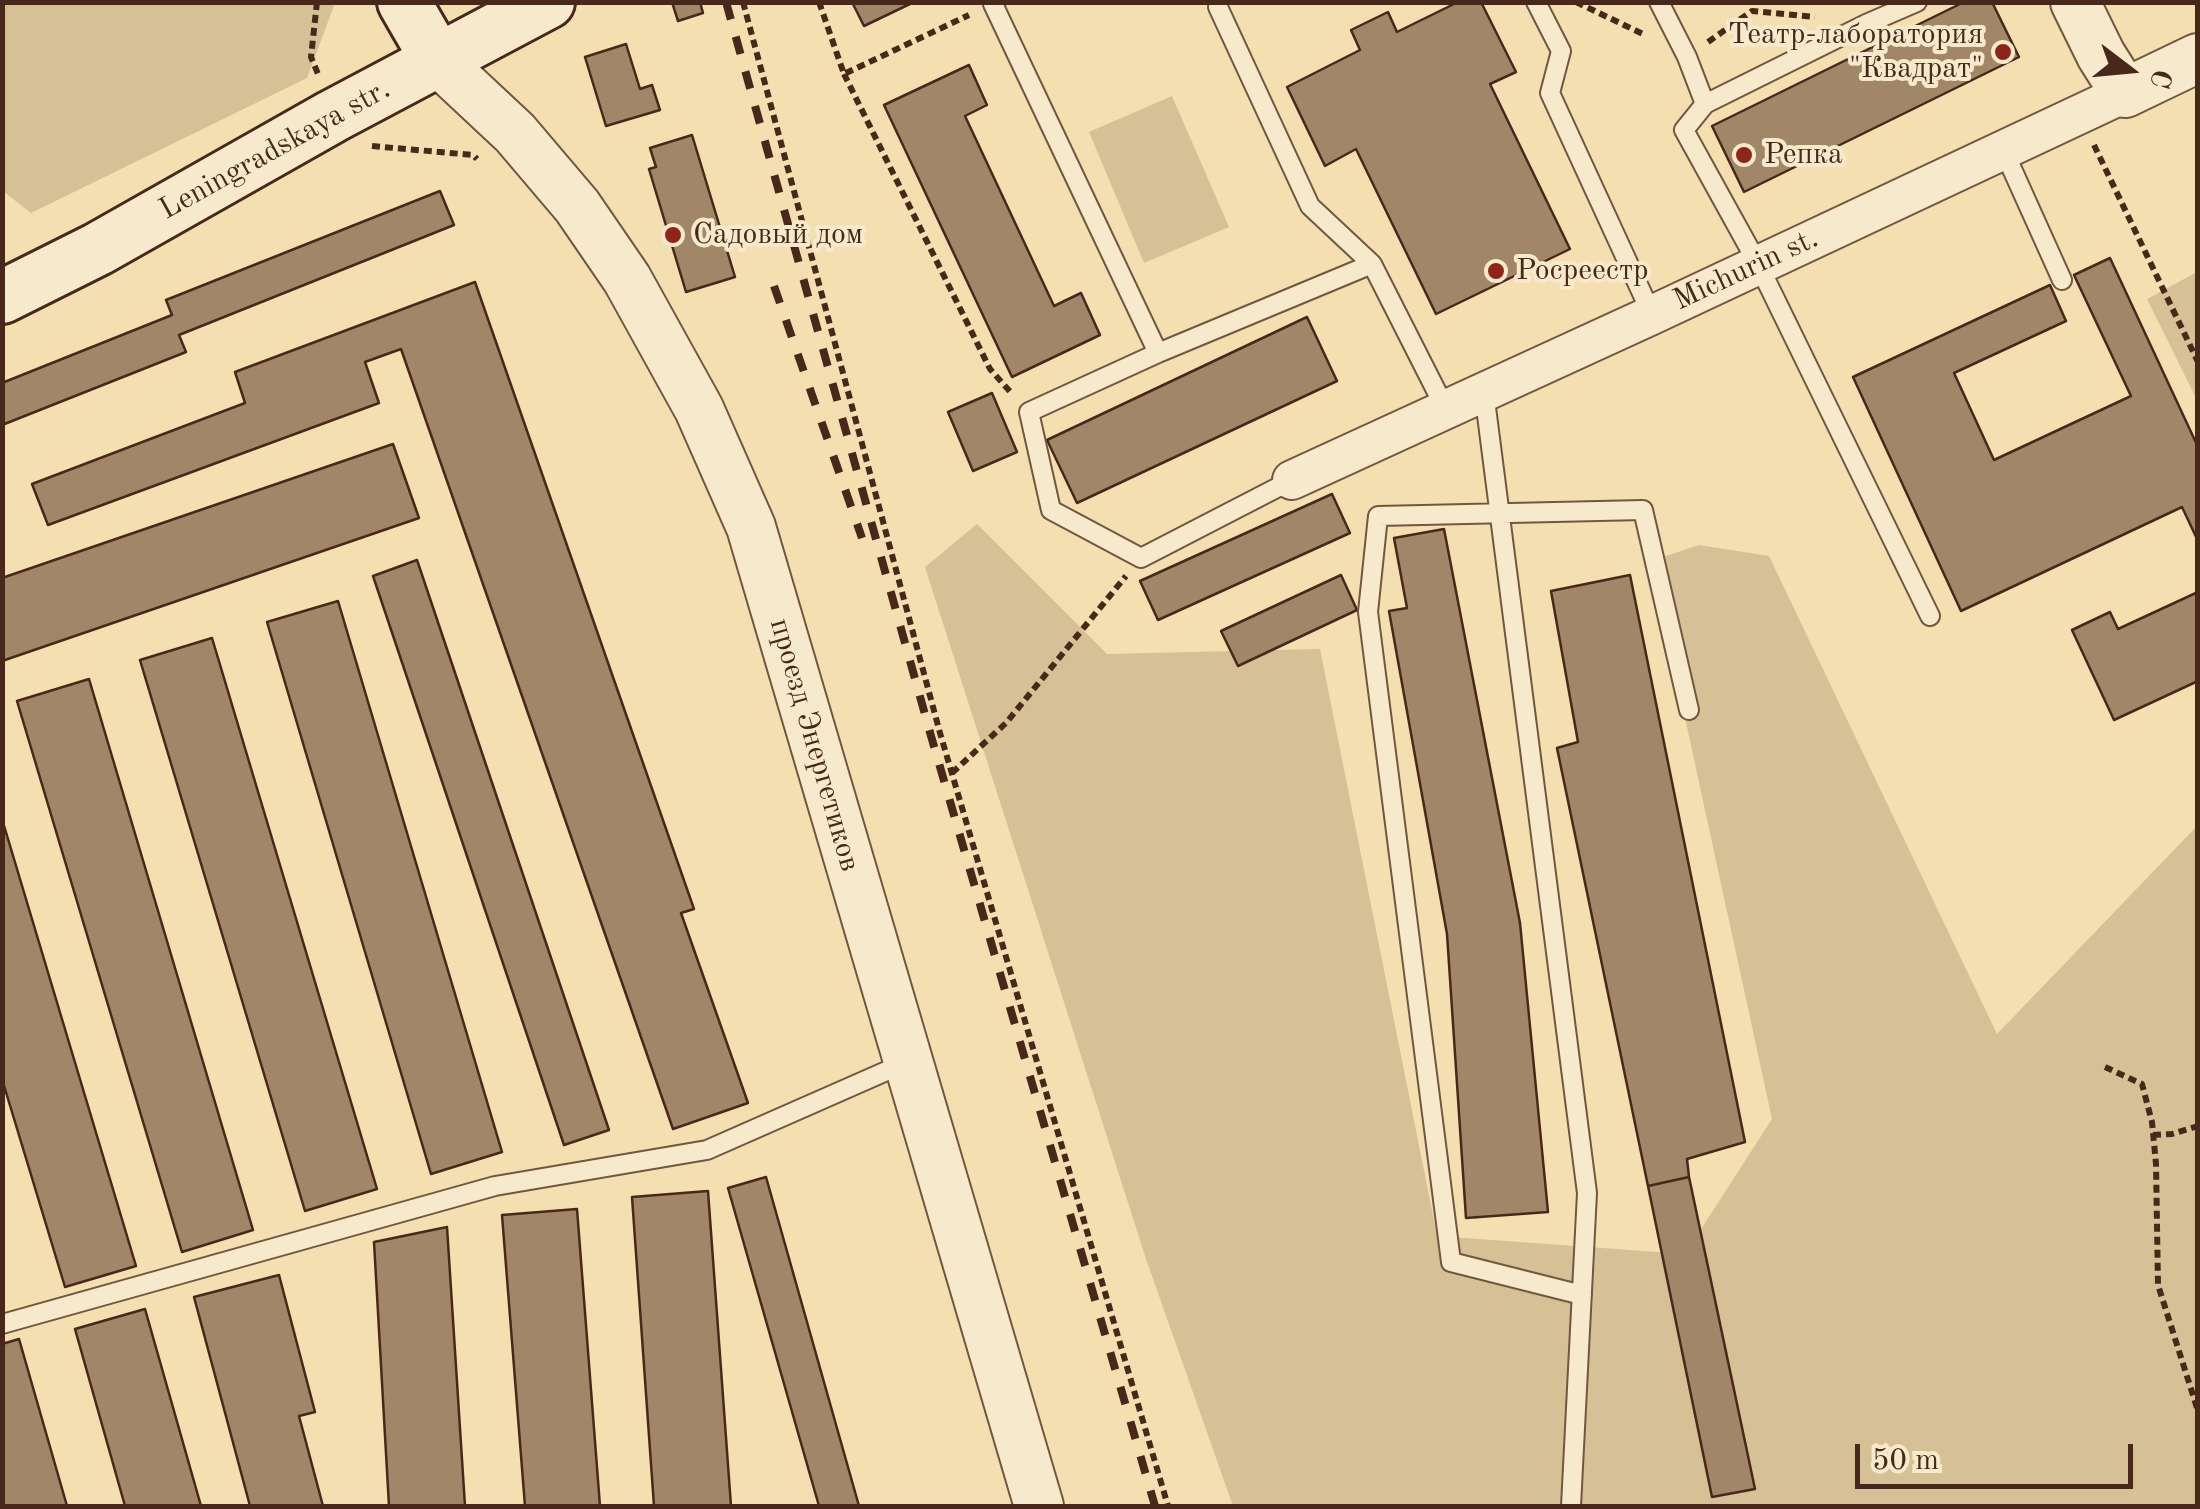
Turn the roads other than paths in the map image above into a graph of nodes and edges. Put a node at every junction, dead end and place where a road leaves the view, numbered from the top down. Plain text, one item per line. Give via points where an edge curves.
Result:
1 (404, 2) edge
2 (548, 2) edge
3 (1536, 2) edge
4 (1659, 2) edge
5 (1917, 2) edge
6 (2076, 2) edge
7 (995, 3) edge
8 (1220, 4) edge
9 (2198, 58) edge
10 (438, 61) junction
11 (2125, 92) junction
12 (1705, 104) junction
13 (2003, 148) junction
14 (1372, 264) junction
15 (1758, 264) junction
16 (2062, 280) dead end
17 (2, 297) edge
18 (1652, 315) junction
19 (1158, 353) junction
20 (1484, 392) junction
21 (1446, 410) junction
22 (1292, 480) joint
23 (1500, 515) junction
24 (1930, 616) dead end
25 (1689, 710) dead end
26 (908, 1061) junction
27 (1582, 1295) junction
28 (2, 1324) edge
29 (1039, 1506) edge
30 (1571, 1506) edge

1 - 10 main road
2 - 10 main road, Leningradskaya str.
3 - 18 lane via 1561,52 1550,93
4 - 12 lane
5 - 12 lane
6 - 11 street
7 - 19 lane
8 - 14 lane via 1310,206
9 - 11 street, Michurin st.
10 - 17 main road, Leningradskaya str.
10 - 26 street, проезд Энергетиков via 515,134 577,206 627,278 699,409 750,527
11 - 13 street, Michurin st.
12 - 15 lane via 1684,130
13 - 15 street, Michurin st.
13 - 16 lane
14 - 19 lane
14 - 21 lane
15 - 18 street, Michurin st.
15 - 24 lane
18 - 20 street, Michurin st.
19 - 22 lane via 1029,412 1051,510 1140,558
20 - 21 street, Michurin st.
20 - 23 lane
21 - 22 street, Michurin st.
23 - 25 lane via 1644,510
23 - 27 lane via 1587,1193
23 - 27 lane via 1378,516 1368,612 1451,1262
26 - 28 lane via 707,1150 495,1186
26 - 29 street, проезд Энергетиков
27 - 30 lane

